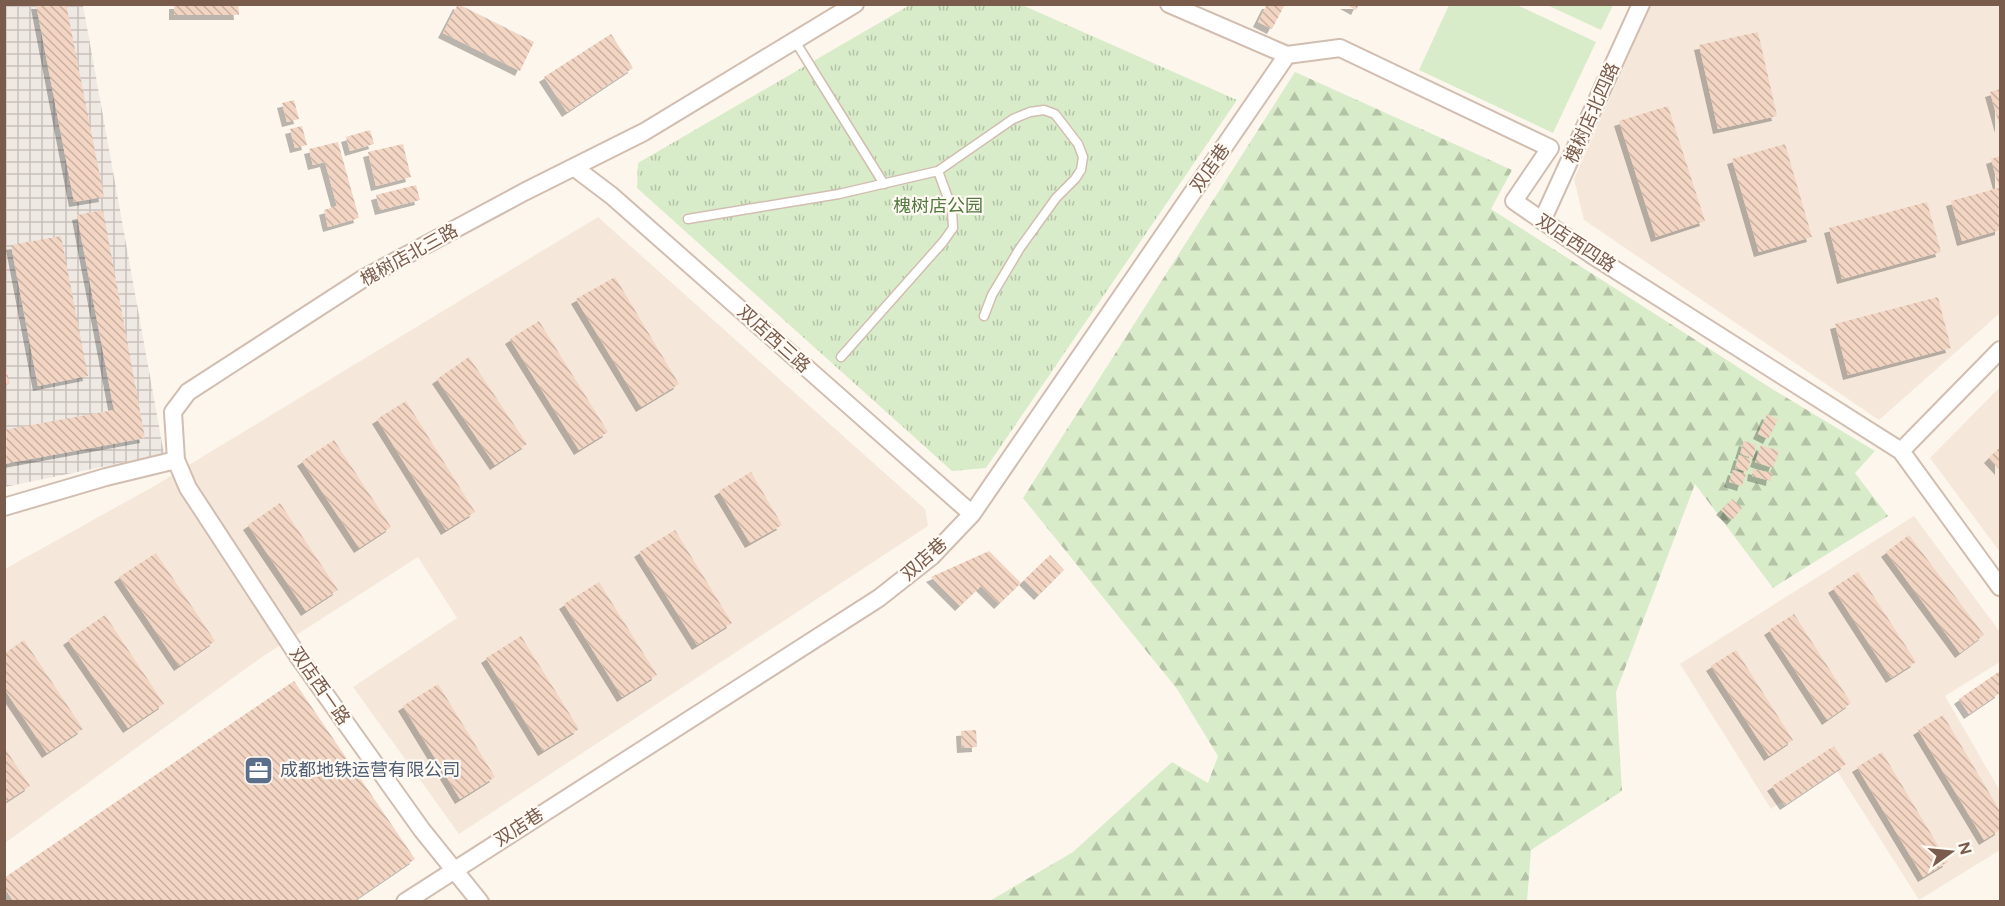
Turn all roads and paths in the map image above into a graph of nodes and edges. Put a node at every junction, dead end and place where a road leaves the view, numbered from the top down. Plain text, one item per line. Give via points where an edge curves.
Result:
1 (855, 4) edge
2 (1169, 4) edge
3 (1641, 4) edge
4 (795, 41) junction
5 (1287, 55) junction
6 (575, 168) junction
7 (938, 171) junction
8 (884, 184) junction
9 (688, 219) dead end
10 (1542, 221) junction
11 (984, 316) dead end
12 (2001, 350) edge
13 (841, 357) dead end
14 (1901, 452) junction
15 (176, 460) junction
16 (4, 507) edge
17 (972, 514) junction
18 (2001, 587) edge
19 (453, 870) junction
20 (405, 902) edge
21 (480, 902) edge

1 - 4 street, 槐树店北三路
2 - 5 street
3 - 10 street, 槐树店北四路
4 - 6 street, 槐树店北三路 via 644,132
4 - 8 lane
5 - 10 street, 双店西四路 via 1340,48 1550,148 1514,201
5 - 17 street, 双店巷
6 - 15 street, 槐树店北三路 via 364,278 188,392 173,412
6 - 17 street, 双店西三路 via 621,204
7 - 8 lane
7 - 11 lane via 1013,119 1044,110 1055,114 1083,157 1075,179 1056,198 1020,248
7 - 13 lane via 952,209 952,228
8 - 9 lane
10 - 14 street, 双店西四路
12 - 14 street
14 - 18 street, 双店西四路
15 - 16 street
15 - 19 street, 双店西一路 via 188,488 300,659
17 - 19 street, 双店巷 via 931,557 879,598
19 - 20 street, 双店巷
19 - 21 street, 双店西一路

